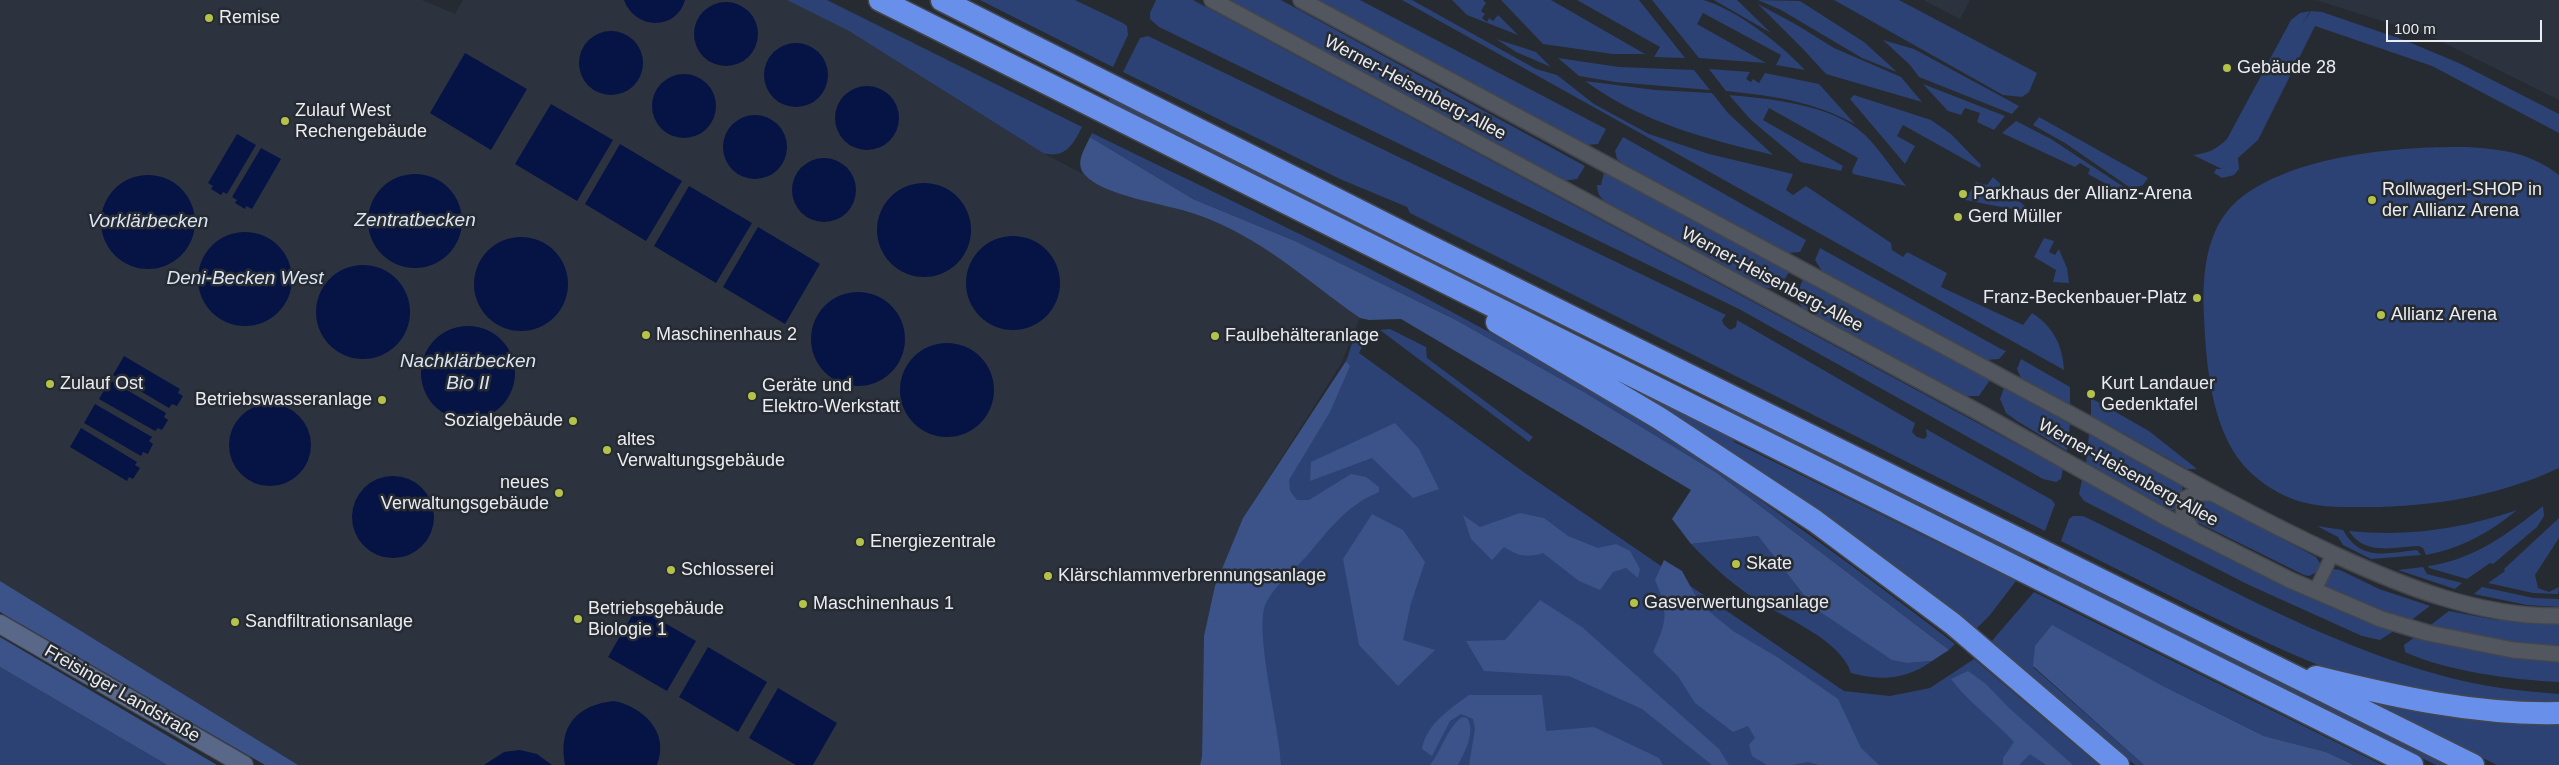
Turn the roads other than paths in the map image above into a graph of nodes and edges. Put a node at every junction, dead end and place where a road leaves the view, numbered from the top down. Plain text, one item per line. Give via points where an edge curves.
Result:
1 (880, 0) edge
2 (942, 0) edge
3 (1212, 0) edge
4 (1302, 0) edge
5 (1378, 247) junction
6 (2210, 493) junction
7 (2193, 531) junction
8 (2333, 553) junction
9 (2315, 591) junction
10 (2559, 616) edge
11 (0, 624) edge
12 (2559, 654) edge
13 (2274, 667) junction
14 (2559, 713) edge
15 (244, 765) edge
16 (2118, 765) edge
17 (2412, 765) edge
18 (2473, 765) edge

1 - 5 highway
2 - 13 highway
3 - 7 street, Werner-Heisenberg-Allee
4 - 6 street, Werner-Heisenberg-Allee
5 - 16 highway via 1397,271 1502,325 1659,418 1815,521 1953,624
5 - 17 highway
6 - 7 street via 2197,493 2186,499 2182,507
6 - 8 street, Werner-Heisenberg-Allee
7 - 9 street, Werner-Heisenberg-Allee
8 - 9 street
8 - 10 street, Werner-Heisenberg-Allee via 2416,590 2500,610
9 - 12 street, Werner-Heisenberg-Allee via 2428,633 2513,650
11 - 15 main road, Freisinger Landstraße
13 - 14 highway via 2451,707
13 - 18 highway

